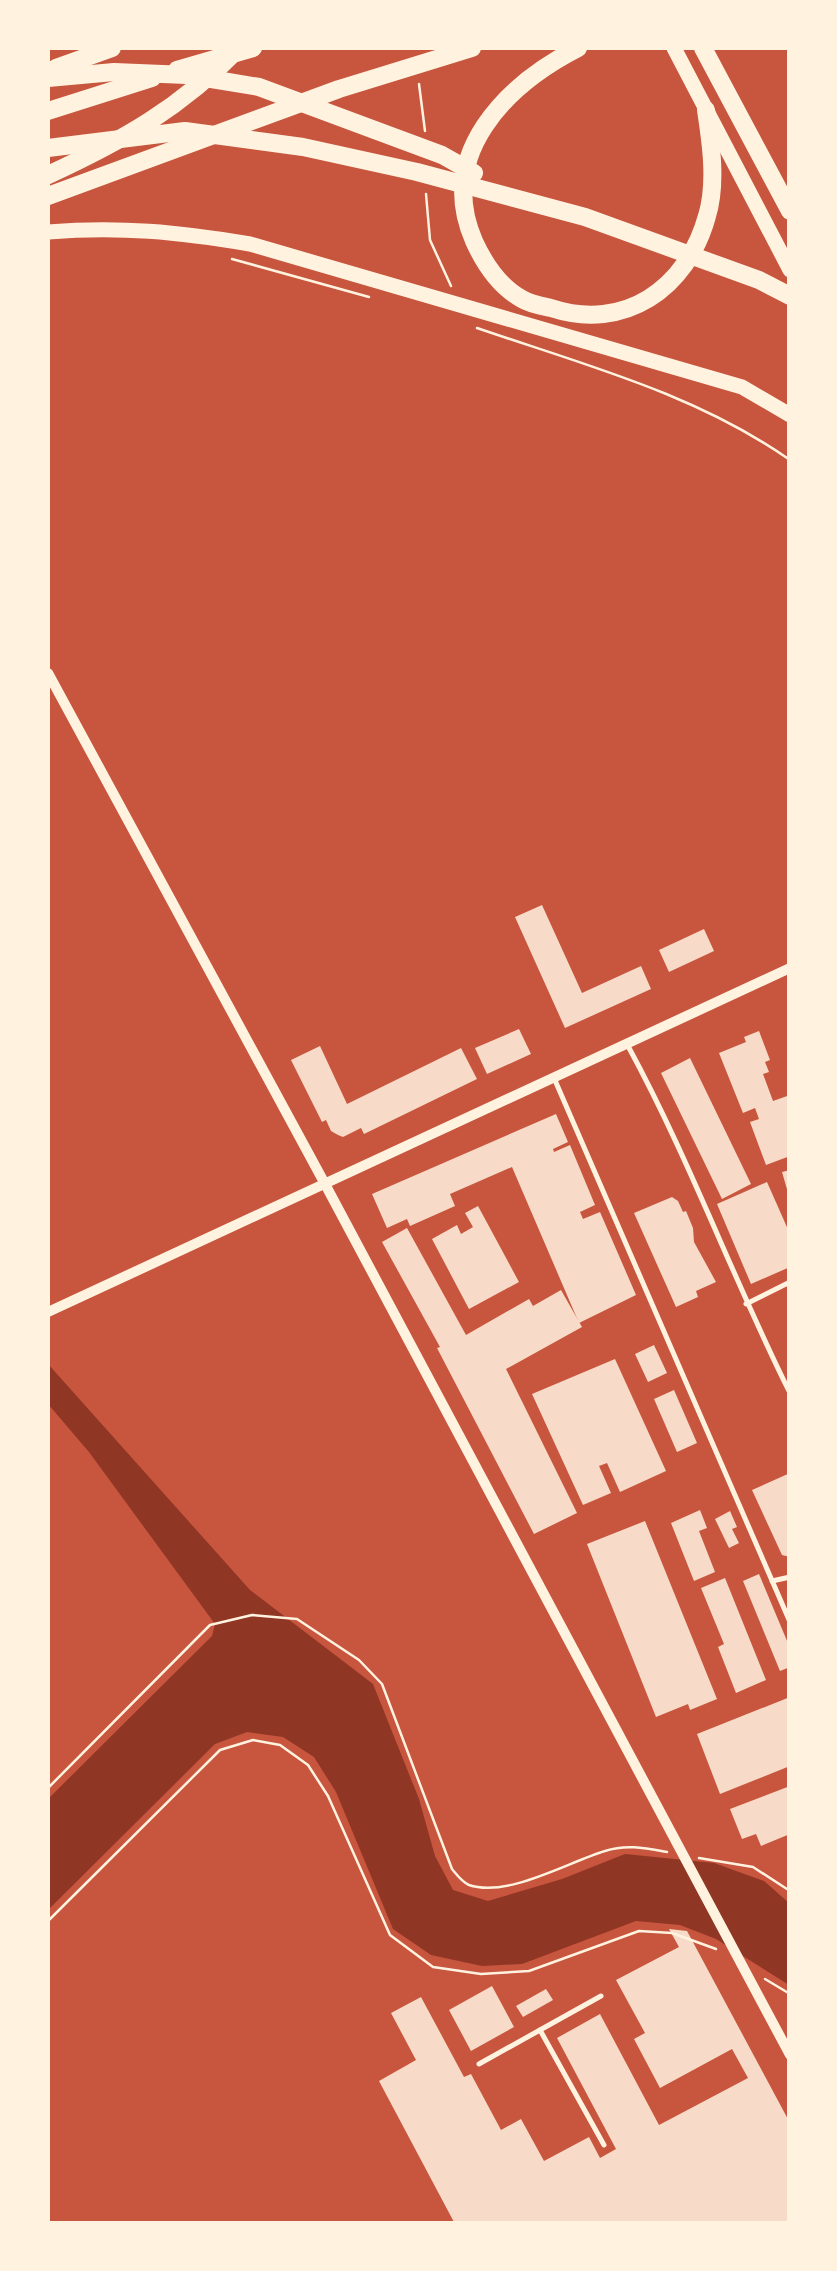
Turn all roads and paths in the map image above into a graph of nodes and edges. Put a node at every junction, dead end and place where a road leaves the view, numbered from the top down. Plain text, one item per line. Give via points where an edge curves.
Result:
1 (77, 48) edge
2 (112, 48) edge
3 (239, 48) edge
4 (254, 48) edge
5 (472, 48) edge
6 (578, 48) edge
7 (674, 48) edge
8 (704, 48) edge
9 (48, 75) edge
10 (706, 110) junction
11 (48, 111) edge
12 (48, 148) edge
13 (48, 175) edge
14 (48, 196) edge
15 (513, 197) junction
16 (790, 211) edge
17 (48, 232) edge
18 (222, 256) dead end
19 (790, 270) edge
20 (759, 280) junction
21 (790, 288) edge
22 (790, 296) edge
23 (384, 301) dead end
24 (472, 327) dead end
25 (790, 415) edge
26 (790, 460) edge
27 (48, 673) edge
28 (790, 968) edge
29 (626, 1044) junction
30 (554, 1078) junction
31 (325, 1184) junction
32 (790, 1282) edge
33 (746, 1304) junction
34 (48, 1312) edge
35 (790, 1393) edge
36 (790, 1577) edge
37 (772, 1581) junction
38 (790, 1622) edge
39 (48, 1788) edge
40 (667, 1852) dead end
41 (684, 1855) dead end
42 (790, 1892) edge
43 (48, 1920) edge
44 (716, 1949) dead end
45 (760, 1976) dead end
46 (790, 1994) edge
47 (601, 1996) dead end
48 (540, 2030) junction
49 (790, 2055) edge
50 (478, 2064) dead end
51 (604, 2145) dead end

1 - 9 highway
2 - 9 highway
3 - 13 highway via 148,124
4 - 11 highway
5 - 14 highway
6 - 10 highway via 516,86 483,125 468,166 464,217 484,265 521,299 576,317 630,310 672,283 708,215 712,147
7 - 10 main road
8 - 16 highway
9 - 15 highway via 188,75 259,87 442,155
10 - 19 main road
12 - 15 highway via 185,131 303,147
15 - 20 highway
17 - 25 main road via 103,227 250,244 742,388
18 - 23 path
20 - 21 highway
20 - 22 highway
24 - 26 path via 719,415
27 - 31 street
28 - 29 street
29 - 30 street
29 - 33 lane via 687,1164
30 - 31 street
30 - 37 lane
31 - 34 street
31 - 49 street
32 - 33 lane
33 - 35 lane
36 - 37 lane
37 - 38 lane
39 - 40 path via 210,1625 252,1614 297,1619 382,1684 452,1869 466,1884 517,1883 632,1846
41 - 42 path via 753,1868
43 - 44 path via 220,1750 253,1740 280,1746 308,1764 390,1935 432,1967 529,1971 639,1931 672,1933
45 - 46 path
47 - 48 lane
48 - 50 lane
48 - 51 lane

